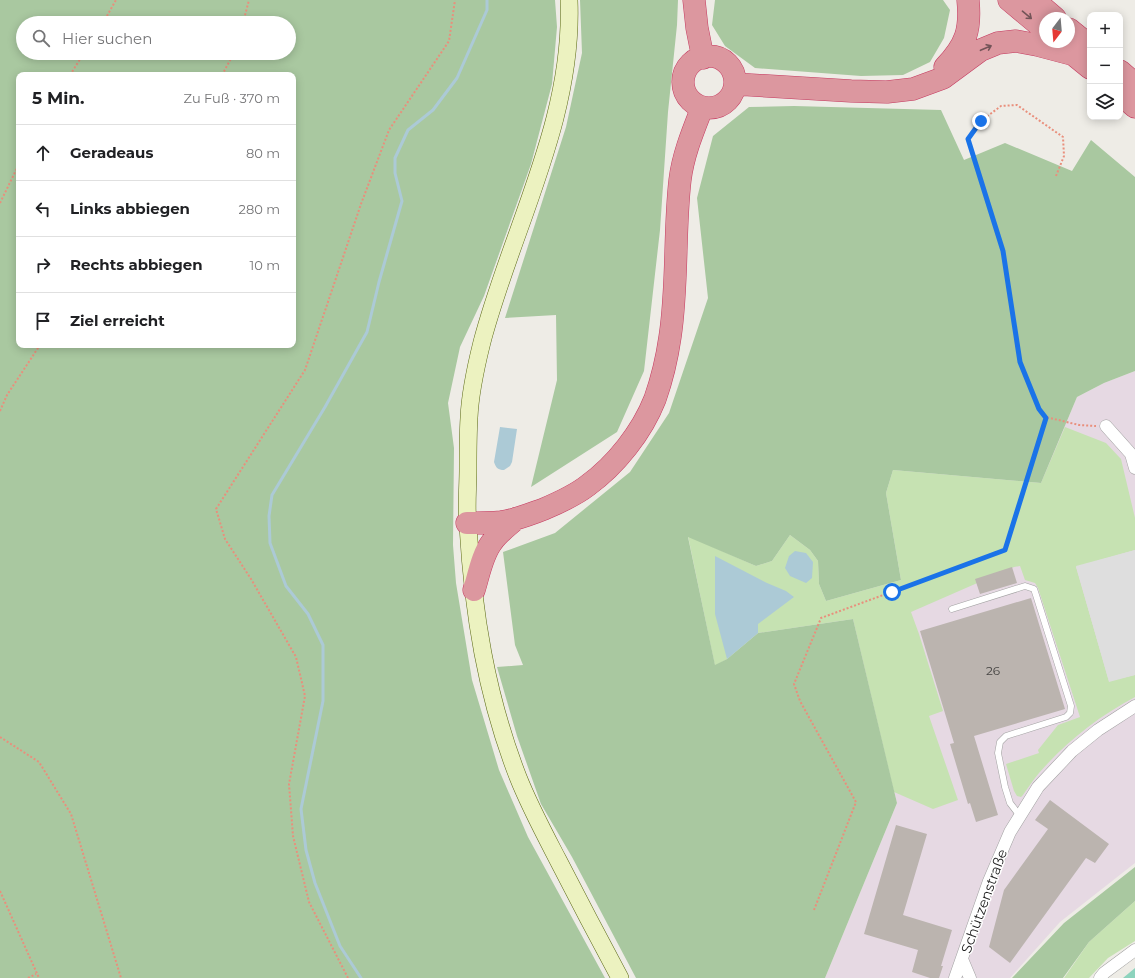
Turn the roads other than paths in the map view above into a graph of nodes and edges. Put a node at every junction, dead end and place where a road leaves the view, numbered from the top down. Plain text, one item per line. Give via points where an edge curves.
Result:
1 (569, 0) edge
2 (694, 0) edge
3 (968, 0) edge
4 (1009, 0) edge
5 (1034, 0) edge
6 (1048, 12) edge
7 (1039, 25) edge
8 (1075, 43) edge
9 (1079, 53) edge
10 (703, 58) junction
11 (1123, 74) edge
12 (929, 82) junction
13 (735, 84) junction
14 (1135, 84) edge
15 (1123, 97) edge
16 (1135, 107) edge
17 (702, 108) junction
18 (1106, 426) road end
19 (1135, 468) edge
20 (517, 518) junction
21 (467, 524) junction
22 (474, 590) junction
23 (952, 609) dead end
24 (1135, 706) edge
25 (1020, 816) junction
26 (1135, 950) edge
27 (962, 959) junction
28 (620, 978) edge
29 (956, 978) edge
30 (970, 978) edge
31 (1100, 978) edge

1 - 21 main road via 570,26 561,99 488,321 474,378 469,416
2 - 10 highway
3 - 12 highway via 970,17 965,40 956,56
4 -> 7 highway
5 - 6 highway
8 - 9 highway
12 -> 9 highway via 942,78 980,50 998,43 1016,41
10 - 13 highway via 712,56 724,61 731,68
10 - 17 highway via 688,67 683,77 684,89 690,100
11 - 14 highway
12 - 13 highway via 913,89 887,92
13 - 17 highway via 733,94 724,104
15 - 16 highway
17 - 20 highway via 680,179 670,336 664,372 655,400 634,437 607,469 586,487 561,501
18 - 19 street via 1131,454
20 - 21 highway via 501,522
20 - 22 highway via 491,543
21 - 22 main road
22 - 28 main road via 485,668 503,735 518,778
23 - 25 lane via 1025,586 1034,589 1036,595 1072,706 1066,717 1006,736 1000,742 998,753 1005,787 1010,803
24 - 25 street, Schützenstraße via 1072,751 1038,787
25 - 27 street, Schützenstraße via 1010,832 989,881
26 - 31 street
27 - 29 street, Schützenstraße
27 - 30 street, Schützenstraße

